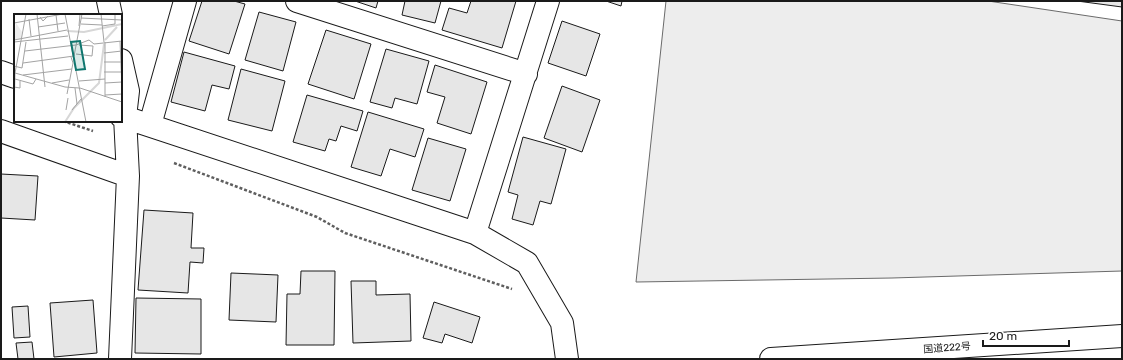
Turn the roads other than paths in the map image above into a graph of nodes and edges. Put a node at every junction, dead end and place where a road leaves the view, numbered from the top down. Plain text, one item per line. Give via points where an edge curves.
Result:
1 (108, 1) edge
2 (185, 1) edge
3 (297, 1) edge
4 (548, 1) edge
5 (111, 14) edge
6 (122, 64) edge
7 (1, 72) edge
8 (526, 74) junction
9 (14, 77) edge
10 (123, 116) edge
11 (150, 125) junction
12 (1, 131) edge
13 (128, 176) junction
14 (475, 233) junction
15 (1122, 336) edge
16 (120, 359) edge
17 (567, 359) edge
18 (771, 359) edge

1 - 5 main road
2 - 11 main road
3 - 8 main road
4 - 8 main road
6 - 10 main road via 128,91
7 - 9 main road
8 - 14 main road
10 - 11 main road
10 - 13 main road
11 - 14 main road
12 - 13 main road
13 - 16 main road
14 - 17 main road via 527,263 562,323
15 - 18 main road, 国道222号

